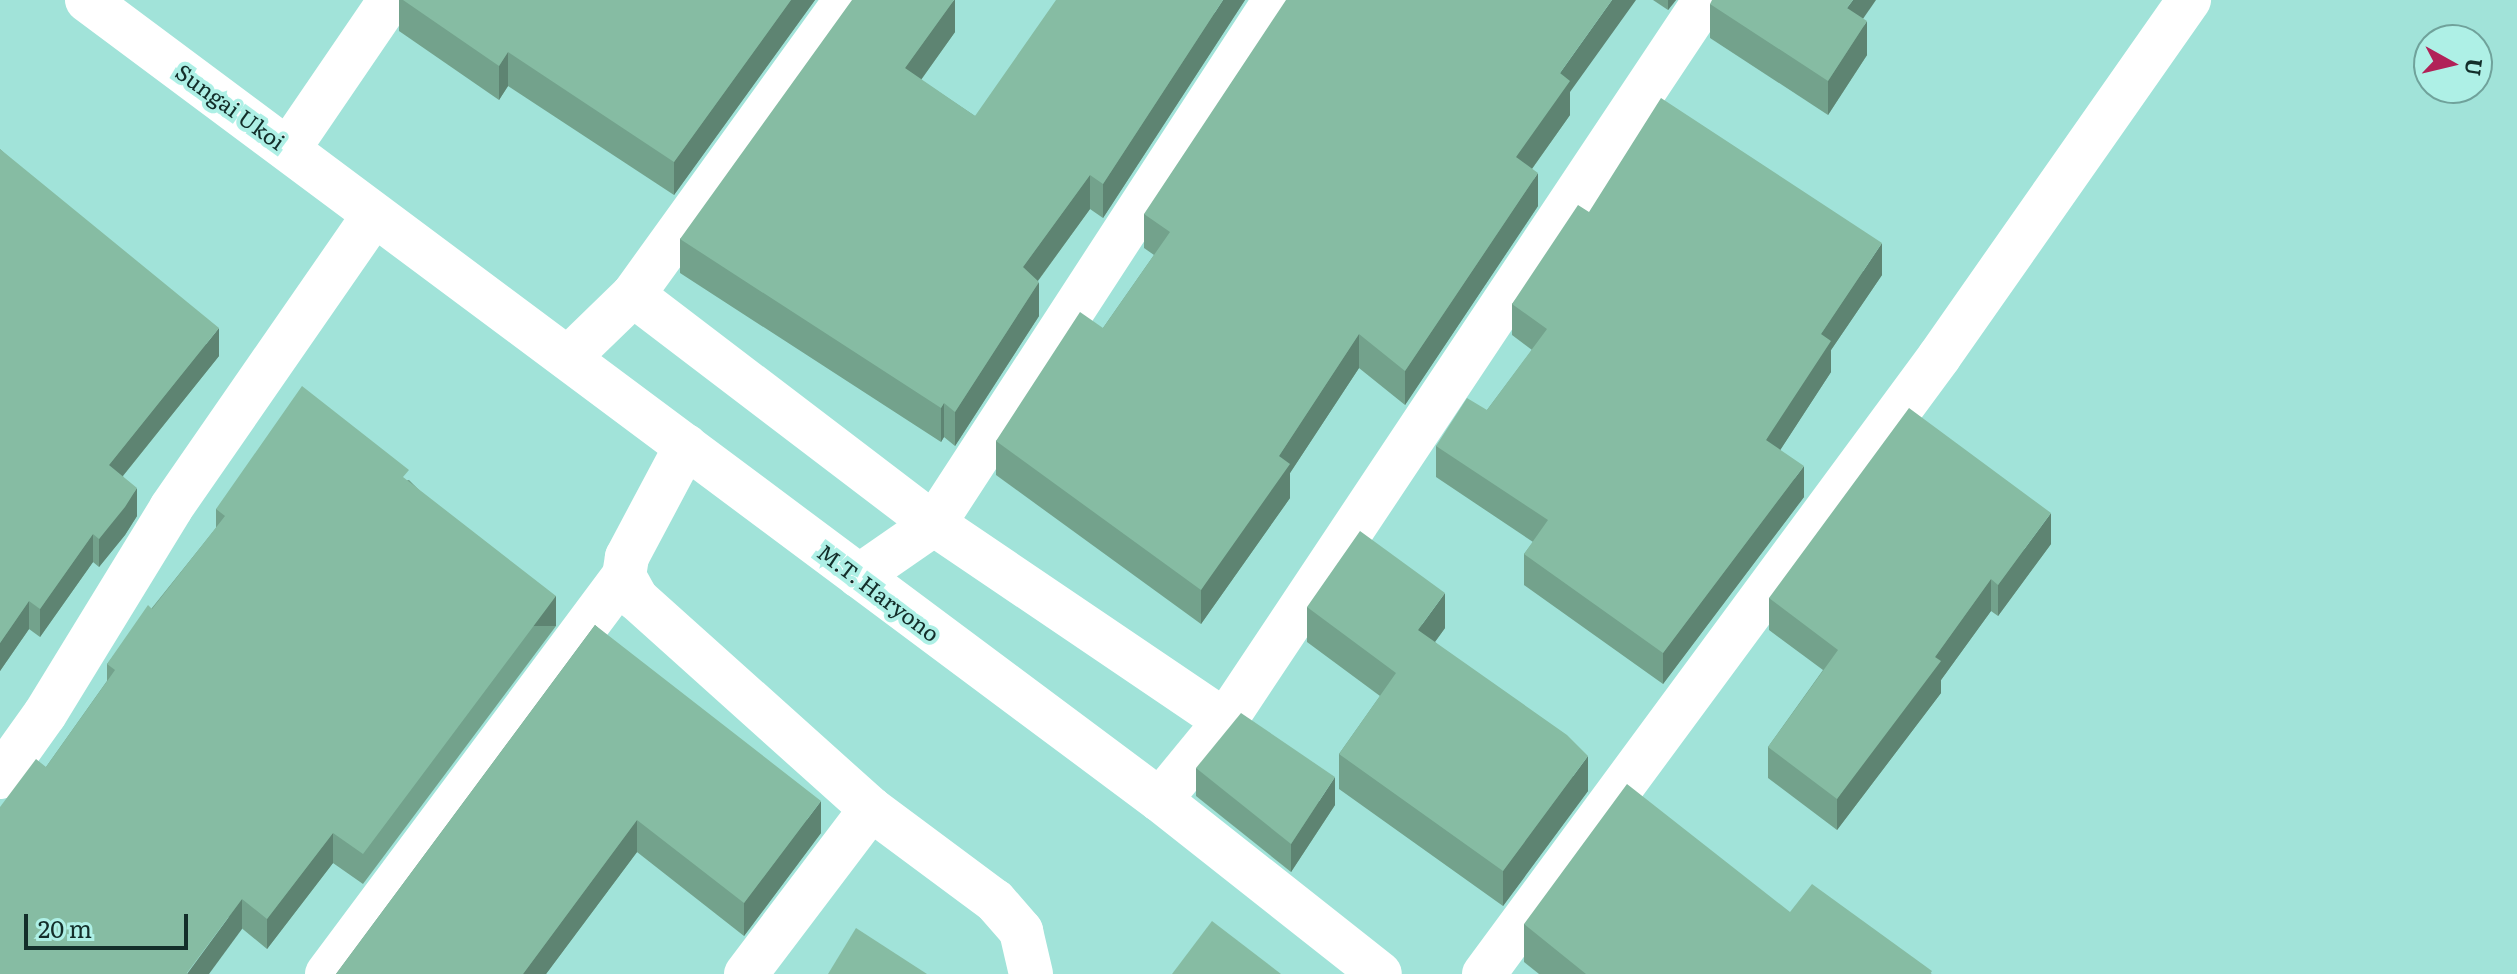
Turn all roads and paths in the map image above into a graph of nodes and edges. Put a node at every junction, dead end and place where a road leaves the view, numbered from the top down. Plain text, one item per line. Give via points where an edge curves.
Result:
1 (87, 0) edge
2 (390, 0) edge
3 (846, 0) edge
4 (1275, 0) edge
5 (1705, 0) edge
6 (2189, 0) edge
7 (289, 148) junction
8 (374, 215) junction
9 (633, 295) junction
10 (568, 358) junction
11 (686, 446) junction
12 (934, 524) junction
13 (624, 576) junction
14 (859, 576) junction
15 (1225, 721) junction
16 (0, 777) edge
17 (1160, 800) junction
18 (871, 809) junction
19 (327, 974) edge
20 (746, 974) edge
21 (1031, 974) edge
22 (1380, 974) edge
23 (1484, 974) edge

1 - 7 main road, Sungai Ukoi
2 - 7 main road
3 - 9 main road
4 - 12 main road
5 - 15 main road
6 - 23 main road via 1939,357
7 - 8 main road, Sungai Ukoi
8 - 10 main road, M.T. Haryono
8 - 16 main road via 171,508 45,714
9 - 10 main road
9 - 12 main road
10 - 11 main road, M.T. Haryono
11 - 13 main road via 627,557
11 - 14 main road, M.T. Haryono
12 - 14 main road
12 - 15 main road
13 - 18 main road via 652,616
13 - 19 main road
14 - 17 main road, M.T. Haryono
15 - 17 main road
17 - 22 main road, M.T. Haryono
18 - 20 main road
18 - 21 main road via 995,901 1021,931

